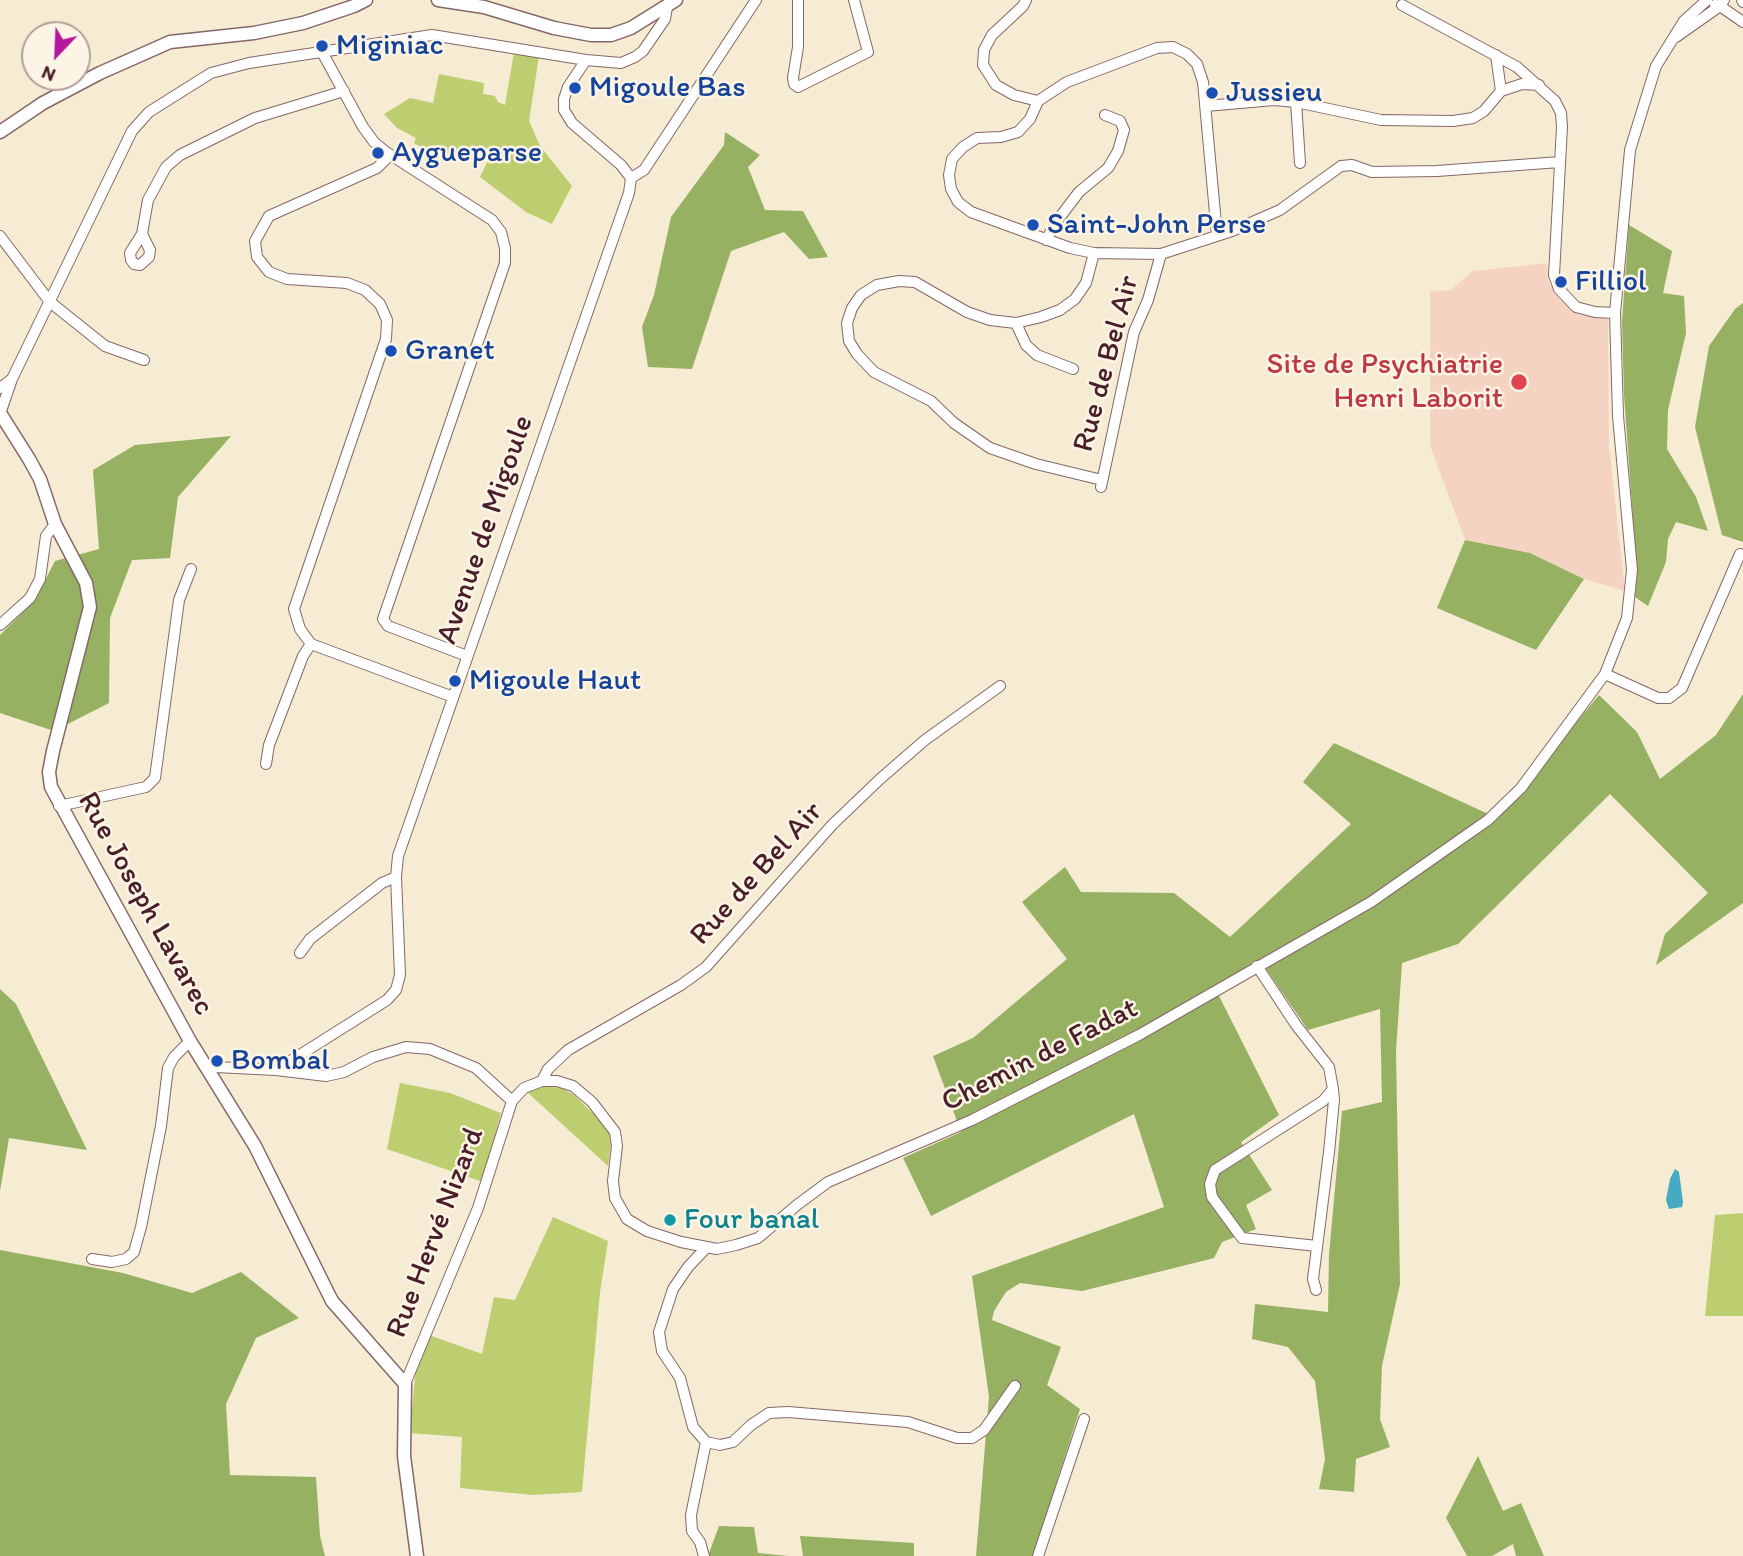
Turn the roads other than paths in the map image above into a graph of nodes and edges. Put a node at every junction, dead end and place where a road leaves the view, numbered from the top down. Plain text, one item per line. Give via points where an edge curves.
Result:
1 (366, 0) edge
2 (438, 0) edge
3 (756, 0) edge
4 (798, 0) edge
5 (854, 0) edge
6 (1026, 0) edge
7 (1705, 2) edge
8 (672, 3) edge
9 (1722, 3) edge
10 (1402, 5) dead end
11 (1743, 22) edge
12 (1670, 41) junction
13 (323, 52) junction
14 (1496, 55) junction
15 (586, 60) junction
16 (1539, 85) junction
17 (344, 91) junction
18 (1501, 91) junction
19 (1038, 101) junction
20 (1296, 102) junction
21 (1206, 106) junction
22 (1105, 115) dead end
23 (2, 129) edge
24 (390, 155) junction
25 (1560, 162) junction
26 (1300, 163) dead end
27 (631, 178) junction
28 (142, 234) dead end
29 (1217, 235) junction
30 (0, 236) edge
31 (1046, 240) junction
32 (1094, 253) junction
33 (1161, 254) junction
34 (50, 302) junction
35 (1615, 313) junction
36 (1016, 323) junction
37 (144, 359) dead end
38 (1073, 369) dead end
39 (12, 379) junction
40 (0, 388) edge
41 (0, 413) edge
42 (55, 524) junction
43 (1740, 554) dead end
44 (191, 569) dead end
45 (0, 625) edge
46 (311, 644) junction
47 (467, 656) junction
48 (1605, 674) junction
49 (1000, 686) dead end
50 (453, 697) junction
51 (266, 764) dead end
52 (59, 806) junction
53 (396, 877) junction
54 (300, 954) dead end
55 (1258, 966) junction
56 (190, 1041) junction
57 (299, 1057) junction
58 (207, 1069) junction
59 (276, 1070) junction
60 (314, 1075) junction
61 (542, 1081) junction
62 (1333, 1089) junction
63 (512, 1101) junction
64 (1317, 1246) junction
65 (706, 1248) junction
66 (92, 1259) dead end
67 (1316, 1290) dead end
68 (405, 1384) junction
69 (1015, 1386) dead end
70 (1084, 1419) dead end
71 (706, 1443) junction
72 (417, 1556) edge
73 (704, 1556) edge
74 (1038, 1556) edge

1 - 23 street via 303,23 170,42 66,91
2 - 8 street via 591,35 621,33
3 - 27 street via 644,170
4 - 5 street via 793,85 798,87 868,52
6 - 19 street via 992,35 983,65 996,85
7 - 9 street
7 - 12 street, Chemin de Fadat
8 - 15 street via 635,57 621,62
9 - 11 street
9 - 12 street
10 - 14 street
12 - 35 street, Chemin de Fadat via 1656,66 1630,150
13 - 15 street via 432,35
13 - 17 street
13 - 34 street via 211,73 149,112 132,131
14 - 16 street
14 - 18 street
15 - 27 street via 564,96 564,110
16 - 18 street via 1522,84
16 - 25 street via 1561,113
17 - 24 street via 363,127
17 - 28 street via 255,118 180,155 158,179 148,200
18 - 20 street via 1473,118 1453,121 1381,120
19 - 21 street via 1068,82 1157,48 1172,47 1197,64
19 - 31 street via 1018,132 977,138 962,146 949,176 958,202 971,212
20 - 21 street
20 - 26 street
21 - 29 street
22 - 31 street via 1120,121 1124,130 1118,151 1108,168 1079,192
24 - 46 street via 377,168 269,216 255,241 257,257 269,272 287,279 347,283 365,290 380,304 387,320 386,339 295,609 300,629
24 - 47 street via 492,220 505,248 505,263 383,619 388,626
25 - 29 street via 1437,171 1372,172 1341,166 1280,210
25 - 35 street via 1553,275 1576,307
27 - 47 street, Avenue de Migoule
29 - 33 street
30 - 34 street
31 - 32 street
32 - 33 street
32 - 36 street via 1086,283 1075,299 1060,310
33 - 36 street, Rue de Bel Air via 1134,332 1102,484 990,448 931,401 874,372 849,341 847,323 861,295 877,285 899,281 926,287 967,312
34 - 37 street via 105,346
34 - 39 street
35 - 48 street, Chemin de Fadat via 1618,416 1632,570 1627,618
36 - 38 street via 1026,345 1037,355
39 - 40 street
39 - 41 street
41 - 42 street, Rue Joseph Lavarec via 40,479
42 - 45 street via 46,536 40,579 30,598
42 - 52 street, Rue Joseph Lavarec via 86,583 90,607 49,772
43 - 48 street via 1682,688 1670,698 1658,698
44 - 52 street via 179,600 155,778 146,787
46 - 50 street
46 - 51 street via 269,745
47 - 50 street, Avenue de Migoule
48 - 55 street, Chemin de Fadat via 1521,788 1488,820 1371,902
49 - 61 street, Rue de Bel Air via 880,779 832,825 706,967 568,1050
50 - 53 street, Avenue de Migoule via 398,856
52 - 56 street, Rue Joseph Lavarec
53 - 54 street via 310,939
53 - 57 street, Avenue de Migoule via 400,975 396,990
55 - 62 street via 1329,1067
55 - 65 street, Chemin de Fadat via 1139,1035 972,1120 828,1182 758,1238
56 - 58 street, Rue Joseph Lavarec
56 - 66 street via 168,1068 161,1126 134,1252 112,1262
57 - 59 street, Avenue de Migoule
57 - 60 street
58 - 59 street
58 - 68 street, Rue Joseph Lavarec via 269,1171 332,1301
59 - 60 street
60 - 63 street via 344,1072 405,1047 430,1049 476,1068
61 - 63 street via 524,1088
61 - 65 street, Chemin de Fadat via 573,1086 615,1132 615,1198 627,1219 665,1238
62 - 64 street
62 - 64 street via 1323,1101 1214,1170 1210,1184 1212,1197 1242,1238
63 - 68 street, Rue Hervé Nizard via 478,1208
64 - 67 street
65 - 71 street via 673,1289 659,1332 662,1351 680,1378 693,1427
68 - 72 street via 404,1456
69 - 71 street via 984,1430 972,1438 957,1438 908,1422 788,1412 769,1413 733,1442
70 - 74 street
71 - 73 street via 691,1515 692,1531

